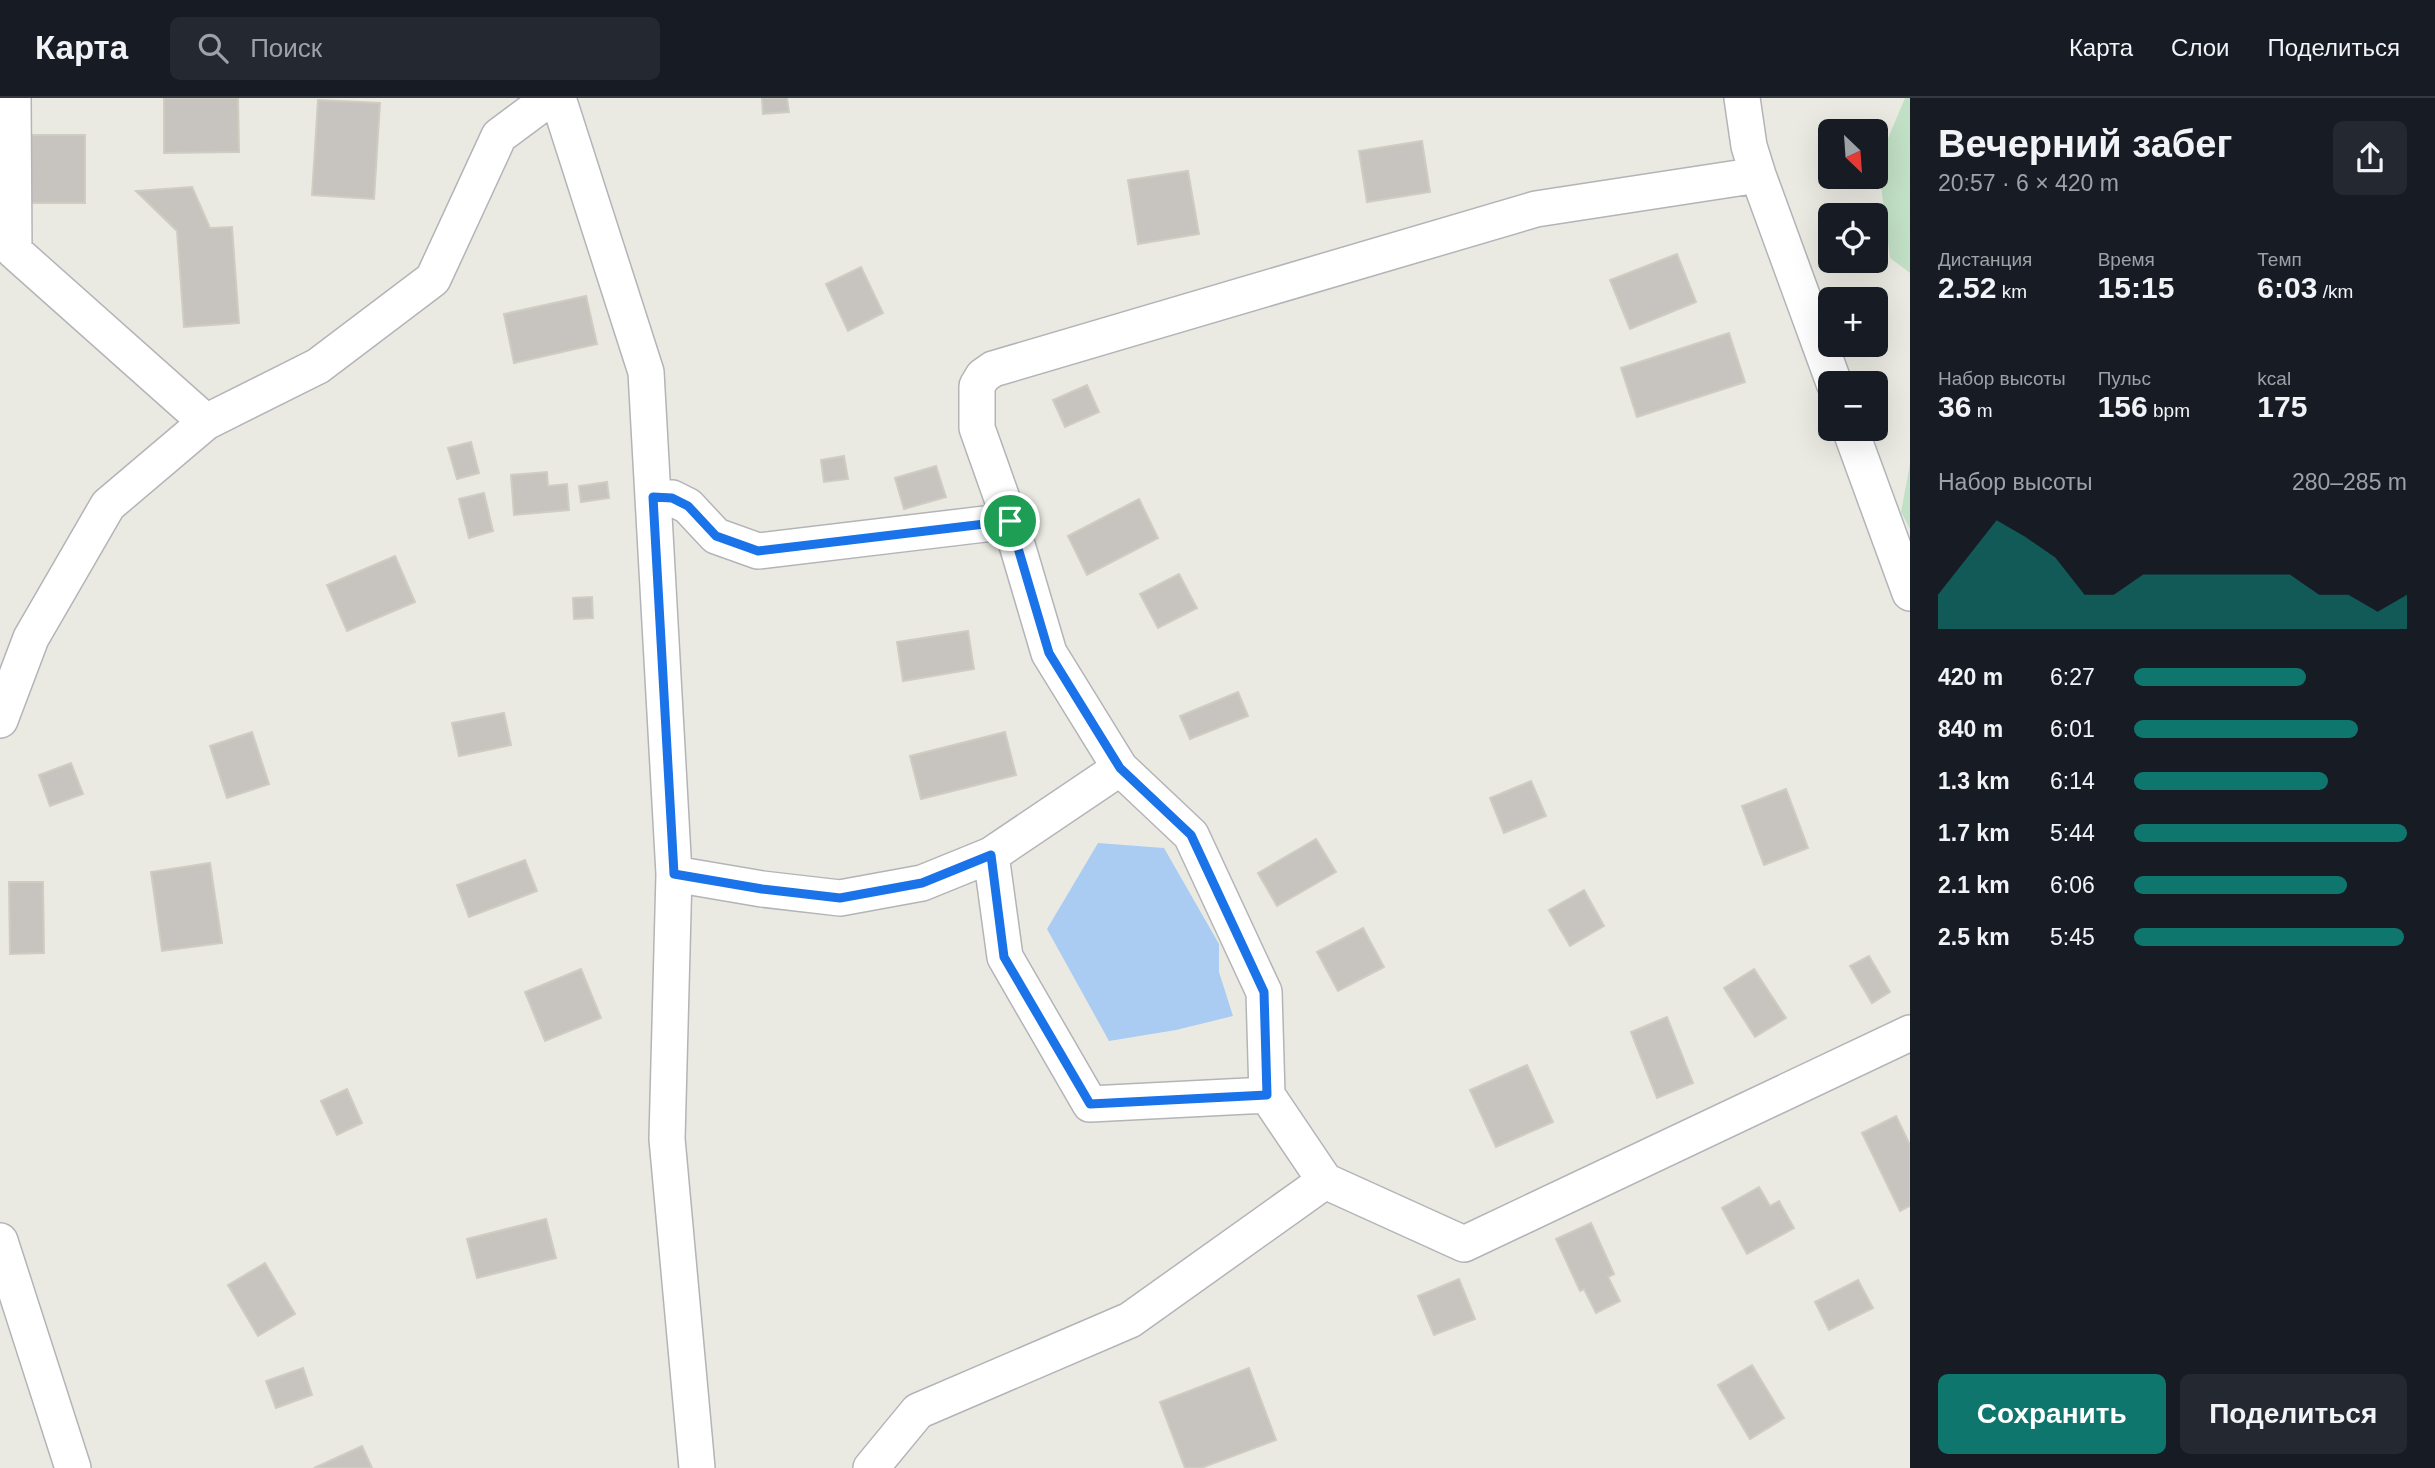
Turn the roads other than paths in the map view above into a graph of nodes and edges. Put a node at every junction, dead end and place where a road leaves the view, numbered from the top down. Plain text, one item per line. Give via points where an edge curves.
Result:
1 (13, 98) edge
2 (550, 98) edge
3 (558, 98) edge
4 (1742, 98) edge
5 (1758, 175) junction
6 (1830, 371) edge
7 (206, 422) junction
8 (1854, 441) edge
9 (653, 497) junction
10 (1010, 521) junction
11 (1910, 593) edge
12 (0, 720) edge
13 (1120, 768) junction
14 (991, 855) junction
15 (674, 874) junction
16 (1910, 1032) edge
17 (1267, 1095) junction
18 (1325, 1181) junction
19 (0, 1241) edge
20 (73, 1468) edge
21 (696, 1468) edge
22 (871, 1468) edge

1 - 7 street via 14,251
2 - 7 street via 499,136 433,279 318,366
3 - 9 street via 646,372
4 - 5 street
5 - 6 street
5 - 10 street via 1536,209 993,369 977,386 977,428
7 - 12 street via 108,505 31,638
8 - 11 street
9 - 10 street via 672,498 688,506 716,536 758,551
9 - 15 street
10 - 13 street via 1049,653
13 - 14 street
13 - 17 street via 1191,835 1264,992
14 - 15 street via 922,883 840,898
14 - 17 street via 1004,957 1090,1104
15 - 21 street via 667,1139
16 - 18 street via 1464,1244
17 - 18 street
18 - 22 street via 1130,1320 918,1411
19 - 20 street

